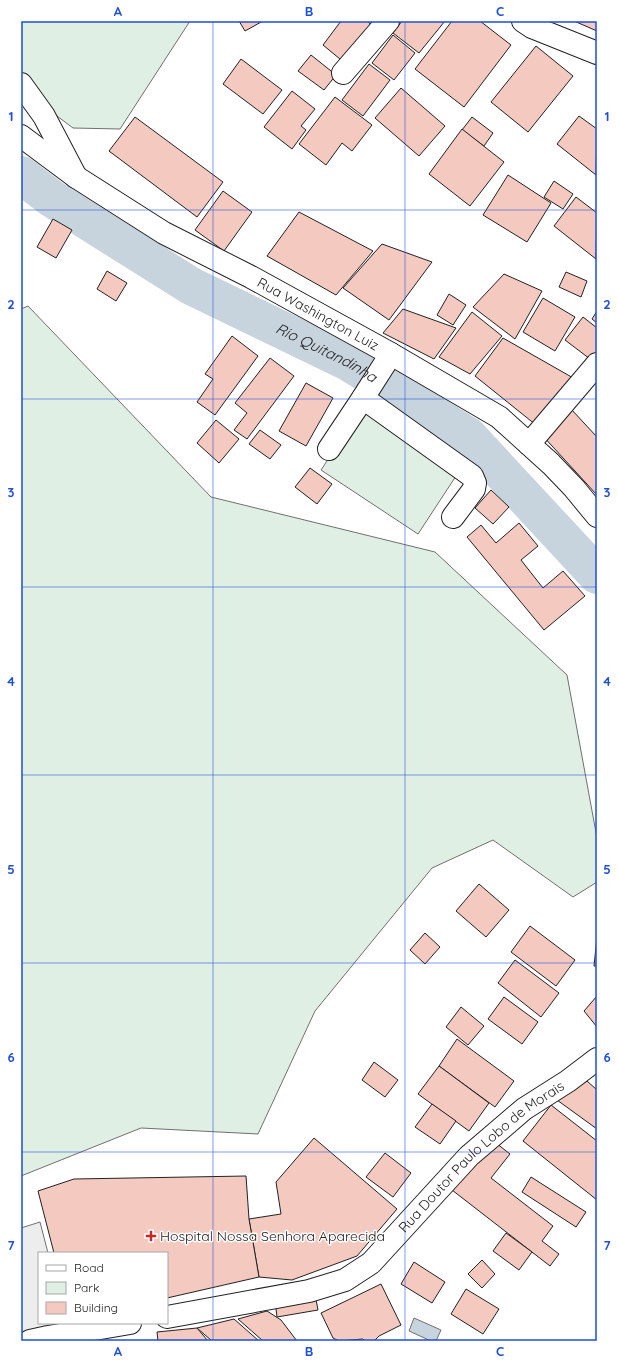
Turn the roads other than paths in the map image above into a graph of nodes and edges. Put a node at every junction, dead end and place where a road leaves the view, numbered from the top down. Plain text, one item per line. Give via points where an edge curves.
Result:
1 (388, 21) edge
2 (523, 21) edge
3 (597, 53) edge
4 (343, 73) dead end
5 (21, 84) edge
6 (21, 136) edge
7 (76, 177) junction
8 (391, 354) junction
9 (597, 364) edge
10 (363, 398) junction
11 (529, 444) junction
12 (329, 448) dead end
13 (597, 516) edge
14 (453, 517) dead end
15 (597, 1059) edge
16 (168, 1317) edge
17 (124, 1324) edge
18 (30, 1341) edge

1 - 4 street
2 - 3 street
5 - 7 street via 44,116
6 - 7 street, Rua Washington Luiz
7 - 8 street, Rua Washington Luiz via 164,233
8 - 10 street
8 - 11 street, Rua Washington Luiz via 499,417
9 - 11 street
10 - 12 street
10 - 14 street via 472,476 474,489
11 - 13 street, Rua Washington Luiz via 569,483
15 - 16 street, Rua Doutor Paulo Lobo de Morais via 524,1109 469,1156 371,1263 345,1280 309,1291
17 - 18 street

